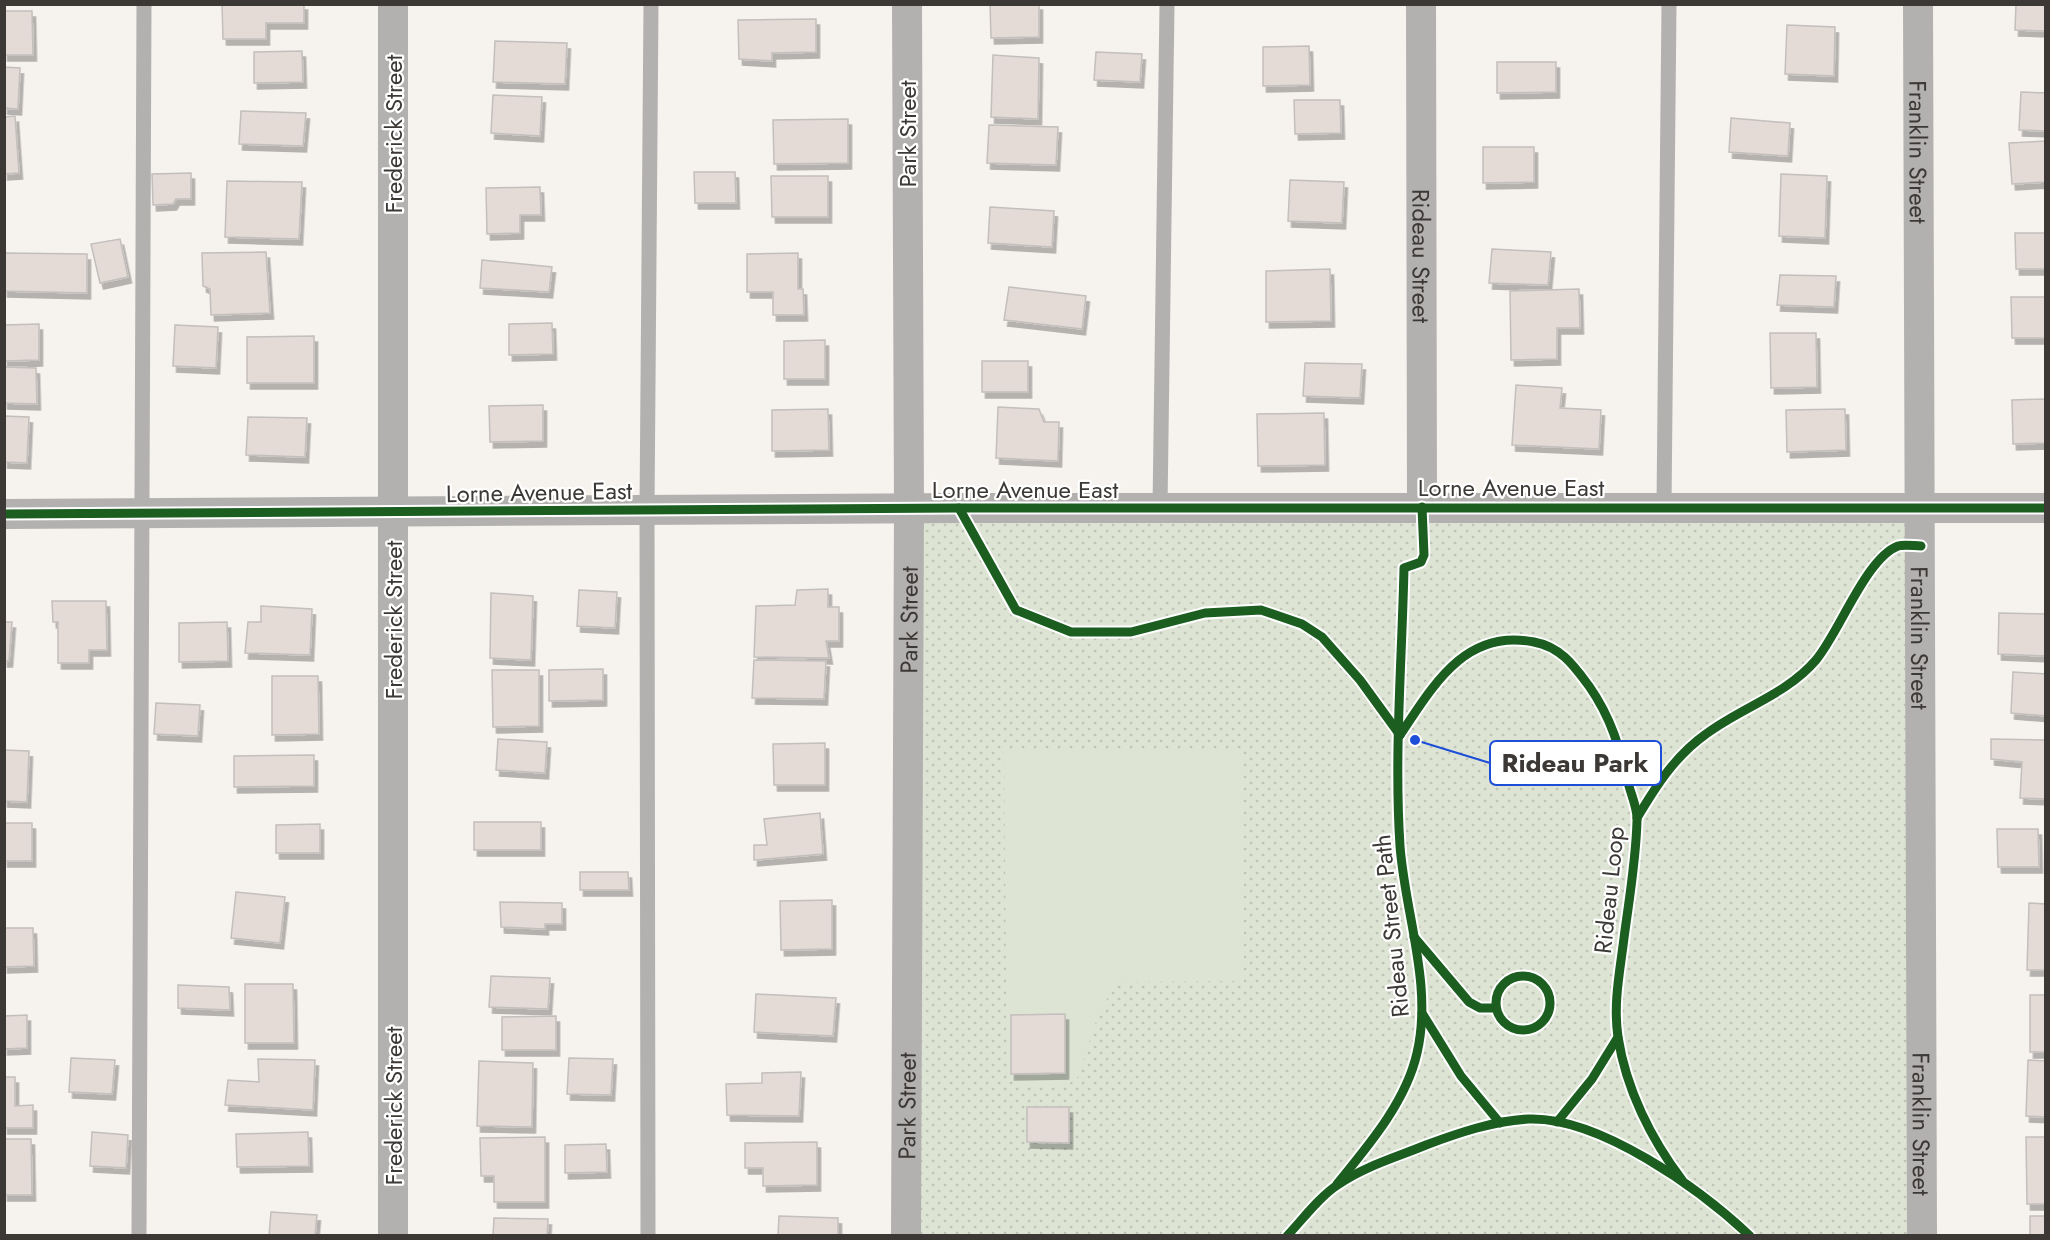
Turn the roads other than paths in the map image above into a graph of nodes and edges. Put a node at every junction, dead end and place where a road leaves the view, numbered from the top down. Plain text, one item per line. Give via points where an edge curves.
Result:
1 (144, 4) edge
2 (393, 4) edge
3 (651, 4) edge
4 (907, 4) edge
5 (1167, 4) edge
6 (1421, 4) edge
7 (1669, 4) edge
8 (1918, 4) edge
9 (1664, 506) junction
10 (1422, 507) junction
11 (1160, 508) junction
12 (2046, 508) edge
13 (909, 509) junction
14 (1922, 509) junction
15 (646, 511) junction
16 (392, 513) junction
17 (4, 514) edge
18 (141, 514) junction
19 (139, 1236) edge
20 (393, 1236) edge
21 (648, 1236) edge
22 (906, 1236) edge
23 (1922, 1236) edge

1 - 18 lane
2 - 16 street, Frederick Street
3 - 15 lane
4 - 13 street, Park Street
5 - 11 lane
6 - 10 street, Rideau Street
7 - 9 lane
8 - 14 street, Franklin Street
9 - 10 street, Lorne Avenue East
9 - 14 street, Lorne Avenue East
10 - 11 street, Lorne Avenue East
11 - 13 street, Lorne Avenue East
12 - 14 street, Lorne Avenue East
13 - 15 street, Lorne Avenue East
13 - 22 street, Park Street
14 - 23 street, Franklin Street
15 - 16 street, Lorne Avenue East
15 - 21 lane
16 - 18 street, Lorne Avenue East
16 - 20 street, Frederick Street
17 - 18 street, Lorne Avenue East
18 - 19 lane

